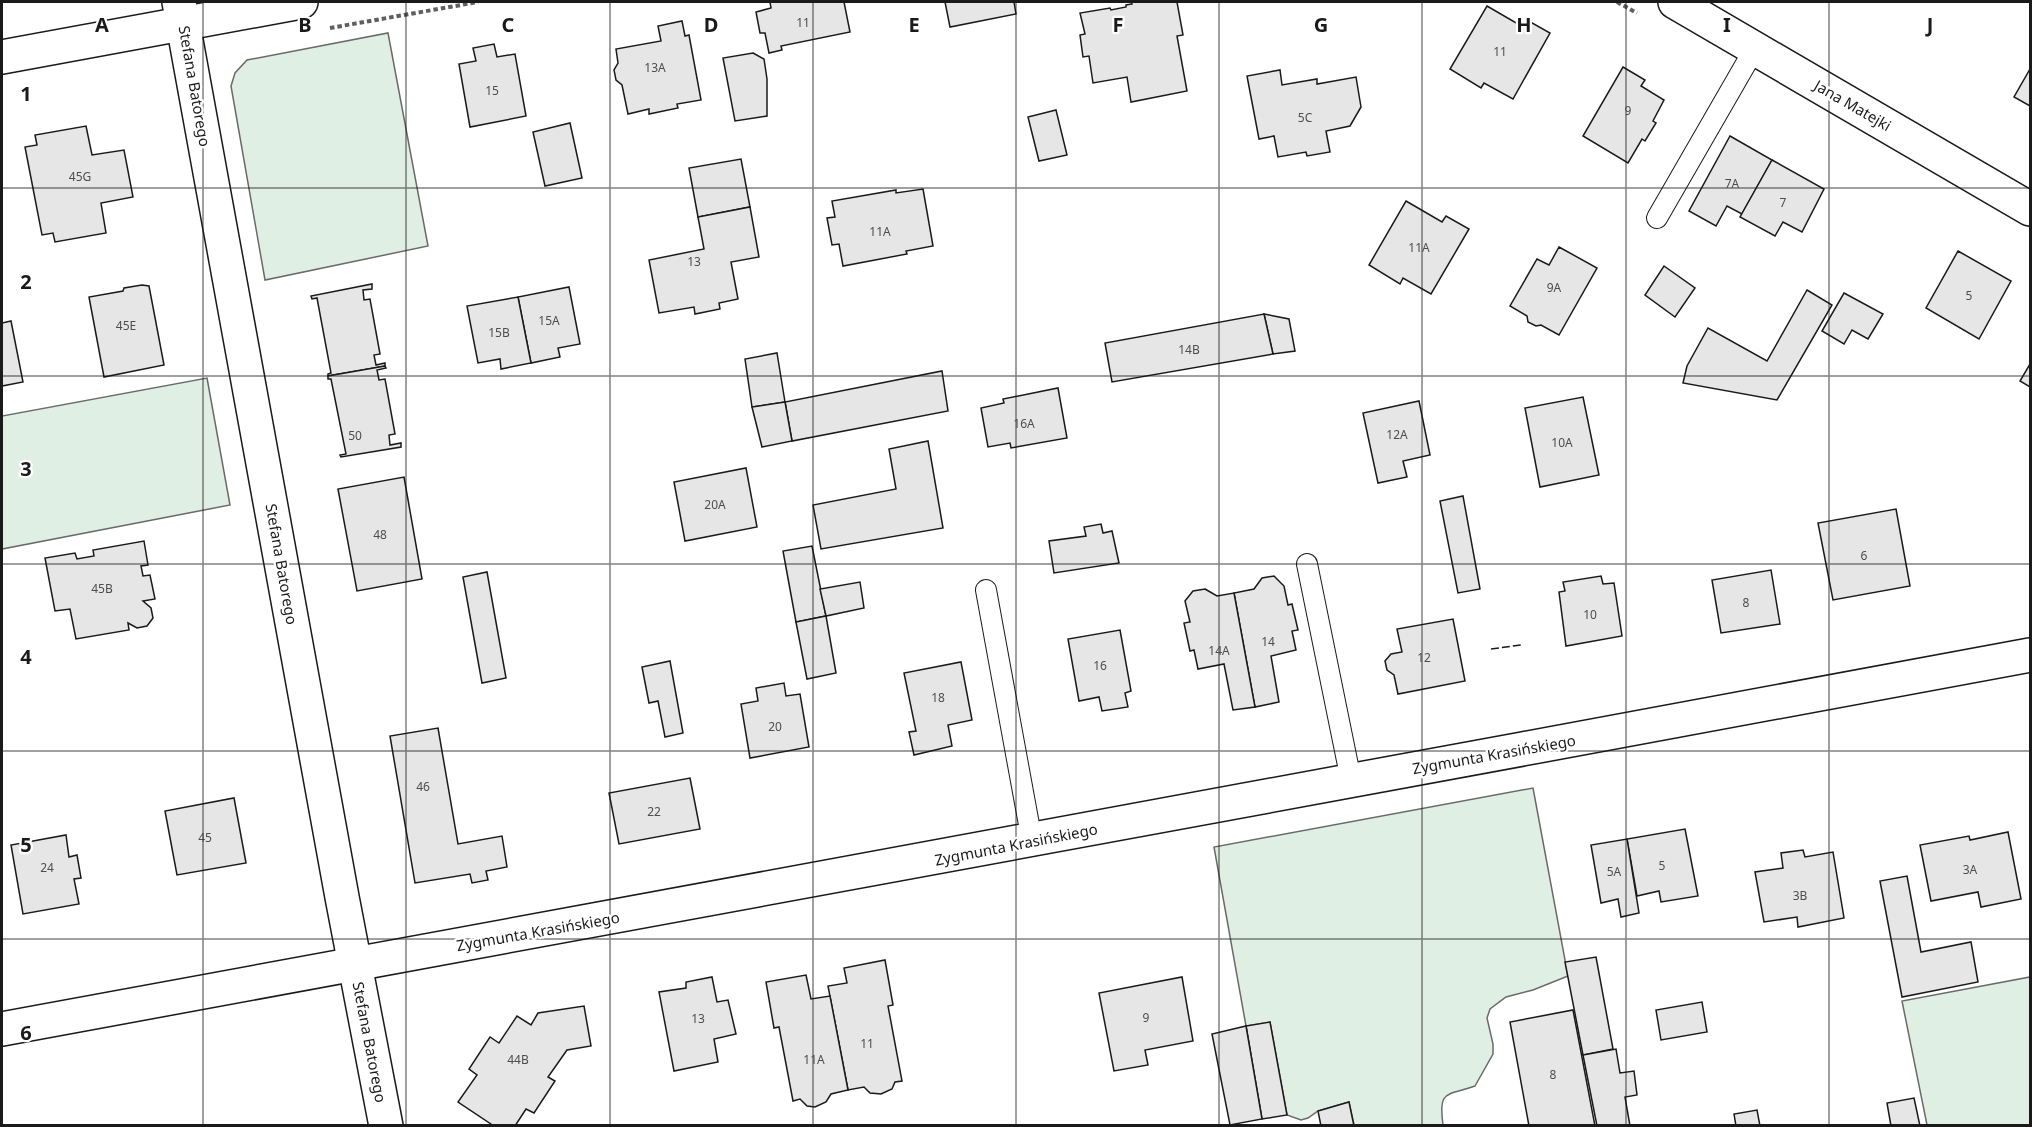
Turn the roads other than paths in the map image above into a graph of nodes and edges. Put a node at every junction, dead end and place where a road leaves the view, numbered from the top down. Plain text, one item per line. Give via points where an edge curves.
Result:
1 (301, 2) edge
2 (1676, 2) edge
3 (181, 12) edge
4 (1755, 48) junction
5 (2, 57) edge
6 (2031, 209) edge
7 (1657, 218) dead end
8 (1306, 564) dead end
9 (986, 590) dead end
10 (2031, 655) edge
11 (1351, 780) junction
12 (1032, 841) junction
13 (356, 966) junction
14 (2, 1029) edge
15 (386, 1125) edge

1 - 3 street
2 - 4 street, Jana Matejki
3 - 5 street
3 - 13 street, Stefana Batorego
4 - 6 street, Jana Matejki
4 - 7 lane
8 - 11 lane
9 - 12 lane
10 - 11 street, Zygmunta Krasińskiego
11 - 12 street, Zygmunta Krasińskiego
12 - 13 street, Zygmunta Krasińskiego
13 - 14 street, Zygmunta Krasińskiego
13 - 15 street, Stefana Batorego

